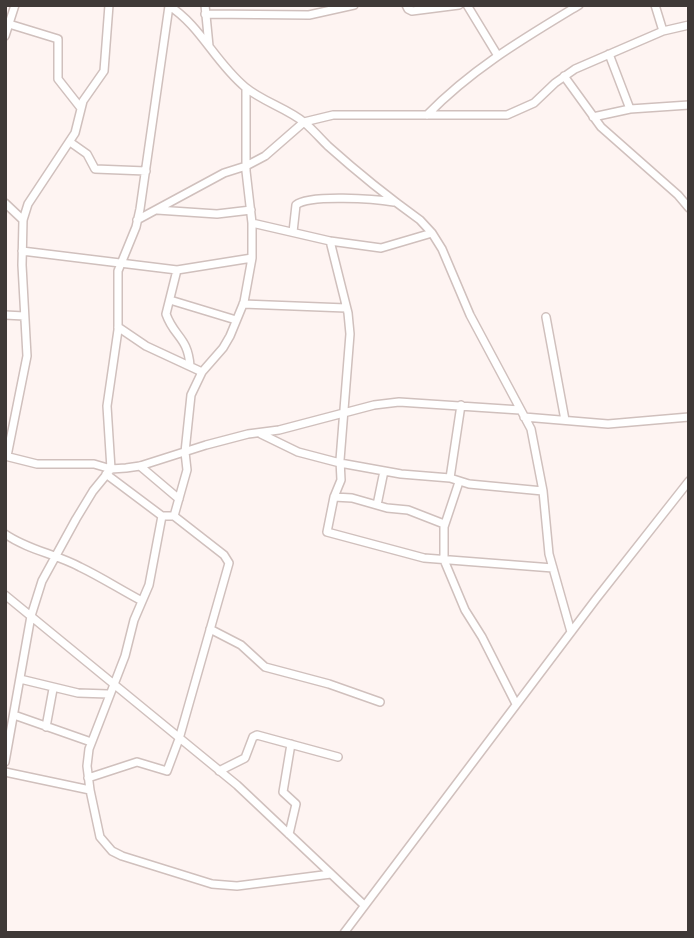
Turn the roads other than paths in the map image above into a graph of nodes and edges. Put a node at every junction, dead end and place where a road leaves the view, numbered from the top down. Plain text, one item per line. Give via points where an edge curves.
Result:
1 (15, 5) edge
2 (110, 5) edge
3 (354, 5) edge
4 (406, 5) edge
5 (459, 5) edge
6 (467, 5) edge
7 (579, 5) edge
8 (654, 5) edge
9 (168, 6) edge
10 (205, 10) edge
11 (9, 24) junction
12 (689, 25) edge
13 (663, 31) junction
14 (5, 36) edge
15 (209, 49) junction
16 (609, 54) junction
17 (498, 56) junction
18 (564, 76) junction
19 (246, 88) junction
20 (689, 105) edge
21 (80, 107) junction
22 (630, 109) junction
23 (426, 115) junction
24 (593, 117) junction
25 (304, 122) junction
26 (70, 142) junction
27 (246, 166) junction
28 (146, 171) junction
29 (395, 202) junction
30 (5, 204) edge
31 (689, 208) edge
32 (157, 210) junction
33 (251, 210) junction
34 (23, 220) junction
35 (137, 220) junction
36 (252, 223) junction
37 (293, 232) junction
38 (432, 233) junction
39 (330, 241) junction
40 (22, 251) junction
41 (252, 258) junction
42 (120, 265) junction
43 (177, 270) junction
44 (170, 300) junction
45 (243, 304) junction
46 (346, 308) junction
47 (5, 315) edge
48 (24, 316) junction
49 (546, 317) dead end
50 (236, 320) junction
51 (118, 327) junction
52 (190, 366) junction
53 (202, 372) junction
54 (461, 405) junction
55 (345, 413) junction
56 (522, 413) junction
57 (689, 417) edge
58 (565, 420) junction
59 (259, 433) junction
60 (185, 452) junction
61 (6, 456) edge
62 (340, 463) junction
63 (140, 466) junction
64 (384, 471) junction
65 (108, 472) junction
66 (450, 478) junction
67 (689, 481) edge
68 (459, 482) junction
69 (542, 491) junction
70 (334, 496) junction
71 (179, 499) junction
72 (377, 505) junction
73 (162, 516) junction
74 (174, 516) junction
75 (444, 524) junction
76 (5, 534) edge
77 (56, 556) junction
78 (444, 560) junction
79 (553, 568) junction
80 (5, 595) edge
81 (142, 601) junction
82 (31, 617) junction
83 (210, 629) junction
84 (571, 632) junction
85 (20, 679) junction
86 (112, 684) junction
87 (53, 689) junction
88 (108, 694) junction
89 (380, 702) dead end
90 (516, 704) junction
91 (5, 706) edge
92 (14, 712) junction
93 (46, 727) junction
94 (179, 739) junction
95 (91, 742) junction
96 (290, 744) junction
97 (338, 757) dead end
98 (5, 762) edge
99 (219, 771) junction
100 (5, 772) edge
101 (88, 778) junction
102 (90, 790) junction
103 (289, 834) junction
104 (331, 874) junction
105 (364, 905) junction
106 (344, 933) edge

1 - 11 street
2 - 21 street via 104,71
3 - 10 street via 309,15
4 - 5 street via 412,12
6 - 17 street
7 - 17 street
8 - 13 street
9 - 15 street via 182,14
9 - 28 street
10 - 15 street
11 - 14 street
11 - 21 street via 58,39 58,79
12 - 13 street
13 - 16 street
15 - 19 street
16 - 18 street
16 - 22 street
17 - 23 street via 455,86
18 - 23 street via 534,103 507,115
18 - 24 street
19 - 25 street
19 - 27 street
20 - 22 street
21 - 26 street
22 - 24 street
23 - 25 street via 333,116
24 - 31 street
25 - 27 street via 265,156
25 - 29 street
26 - 28 street via 87,154 95,169
26 - 34 street via 28,204
27 - 32 street via 223,173
27 - 33 street
28 - 35 street
29 - 37 street via 301,201 296,205
29 - 38 street
30 - 34 street
32 - 33 street via 217,214
32 - 35 street
33 - 36 street
34 - 40 street
35 - 42 street
36 - 37 street
36 - 41 street
37 - 39 street
38 - 39 street via 381,248
38 - 56 street
39 - 46 street
40 - 42 street
40 - 48 street
41 - 43 street
41 - 45 street
42 - 43 street
42 - 51 street
43 - 44 street
44 - 50 street
44 - 52 street via 168,321 187,345
45 - 46 street
45 - 50 street
46 - 55 street via 351,334
47 - 48 street
48 - 61 street via 27,356
49 - 58 street
50 - 53 street via 223,348
51 - 52 street
51 - 65 street via 107,406
52 - 53 street
53 - 60 street via 191,395
54 - 55 street via 399,402
54 - 56 street
54 - 66 street
55 - 59 street
55 - 62 street
56 - 58 street
56 - 69 street via 534,438
57 - 58 street via 608,424
59 - 60 street
59 - 62 street via 299,453
60 - 63 street
60 - 71 street via 187,470
61 - 65 street via 37,464 94,464
62 - 64 street
62 - 70 street via 341,480
63 - 65 street
63 - 71 street
64 - 66 street
64 - 72 street
65 - 73 street
65 - 77 street
66 - 68 street
67 - 84 street
68 - 69 street
68 - 75 street
69 - 79 street
70 - 72 street
70 - 78 street via 328,534 405,555
71 - 74 street
72 - 75 street via 408,510
73 - 74 street
73 - 81 street via 152,574
74 - 83 street via 229,563
75 - 78 street
76 - 77 street
77 - 81 street
77 - 82 street
78 - 79 street
78 - 90 street via 452,584
79 - 84 street
80 - 82 street
81 - 86 street
82 - 85 street
82 - 86 street
83 - 89 street via 241,646 265,667
83 - 94 street
84 - 90 street
85 - 87 street
85 - 92 street
86 - 88 street
86 - 94 street
87 - 88 street
87 - 93 street
88 - 95 street
90 - 105 street
91 - 92 street
92 - 93 street
92 - 98 street
93 - 95 street
94 - 99 street
94 - 101 street via 167,771 137,762
95 - 101 street
96 - 97 street
96 - 99 street via 254,736 245,758
96 - 103 street via 283,792 297,809
99 - 103 street
100 - 102 street
101 - 102 street
102 - 104 street via 100,837 122,856 212,884 237,886
103 - 104 street
104 - 105 street
105 - 106 street

